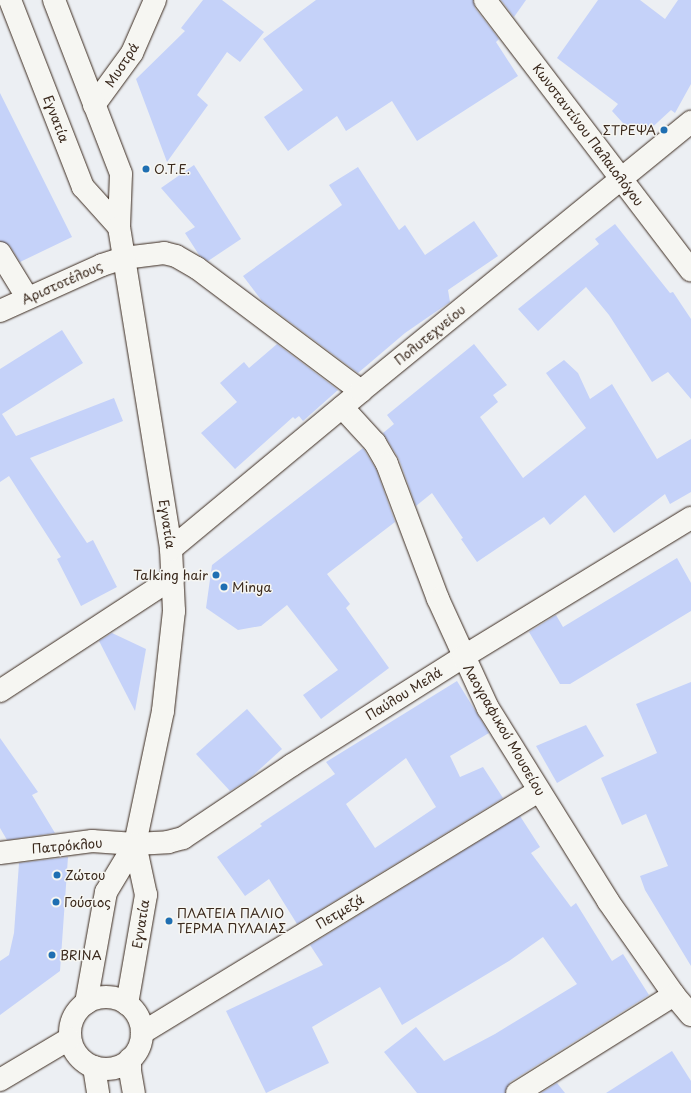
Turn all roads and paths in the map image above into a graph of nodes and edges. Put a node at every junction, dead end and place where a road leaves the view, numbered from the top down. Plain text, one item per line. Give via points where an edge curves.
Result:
1 (10, 0) edge
2 (54, 0) edge
3 (155, 0) edge
4 (485, 0) edge
5 (94, 105) junction
6 (691, 122) edge
7 (622, 180) junction
8 (119, 227) junction
9 (0, 253) edge
10 (124, 258) junction
11 (691, 270) edge
12 (27, 297) junction
13 (0, 311) edge
14 (361, 391) junction
15 (342, 407) junction
16 (691, 518) edge
17 (171, 549) junction
18 (173, 578) junction
19 (463, 657) junction
20 (0, 691) edge
21 (538, 791) junction
22 (135, 844) junction
23 (0, 853) edge
24 (674, 995) junction
25 (86, 1003) junction
26 (128, 1004) junction
27 (691, 1015) edge
28 (142, 1033) junction
29 (69, 1039) junction
30 (130, 1059) junction
31 (94, 1067) junction
32 (0, 1080) edge
33 (98, 1093) edge
34 (134, 1093) edge
35 (517, 1093) edge

1 - 8 street, Εγνατία via 83,188
2 - 5 street, Εγνατία
3 - 5 street, Μυστρά via 132,53
4 - 7 street, Κωνσταντίνου Παλαιολόγου
5 - 8 street, Εγνατία via 121,174
6 - 7 street, Πολυτεχνείου
7 - 11 street, Κωνσταντίνου Παλαιολόγου
7 - 14 street, Πολυτεχνείου
8 - 10 street, Εγνατία
9 - 12 street
10 - 12 street, Αριστοτέλους via 102,264
10 - 14 street, Αριστοτέλους via 164,253 191,265
10 - 17 street, Εγνατία
12 - 13 street, Αριστοτέλους
14 - 15 street, Πολυτεχνείου
15 - 17 street, Πολυτεχνείου
15 - 19 street, Λαογραφικού Μουσείου via 375,443 387,464 425,567
16 - 19 street, Παύλου Μελά
17 - 18 street, Εγνατία
18 - 20 street
18 - 22 street, Εγνατία via 174,611 168,681
19 - 21 street, Λαογραφικού Μουσείου via 488,708
19 - 22 street, Παύλου Μελά via 183,838 168,842
21 - 24 street, Λαογραφικού Μουσείου via 608,901
21 - 28 street, Πετμεζά
22 - 23 street, Πατρόκλου via 92,841
22 - 25 street, Εγνατία via 106,892
22 - 26 street, Εγνατία via 146,895
24 - 27 street, Λαογραφικού Μουσείου
24 - 35 street
25 - 26 street via 107,997
25 - 29 street via 73,1018
26 - 28 street via 140,1022
28 - 30 street via 139,1047
29 - 31 street via 78,1056
29 - 32 street
30 - 31 street via 113,1068
30 - 34 street
31 - 33 street

